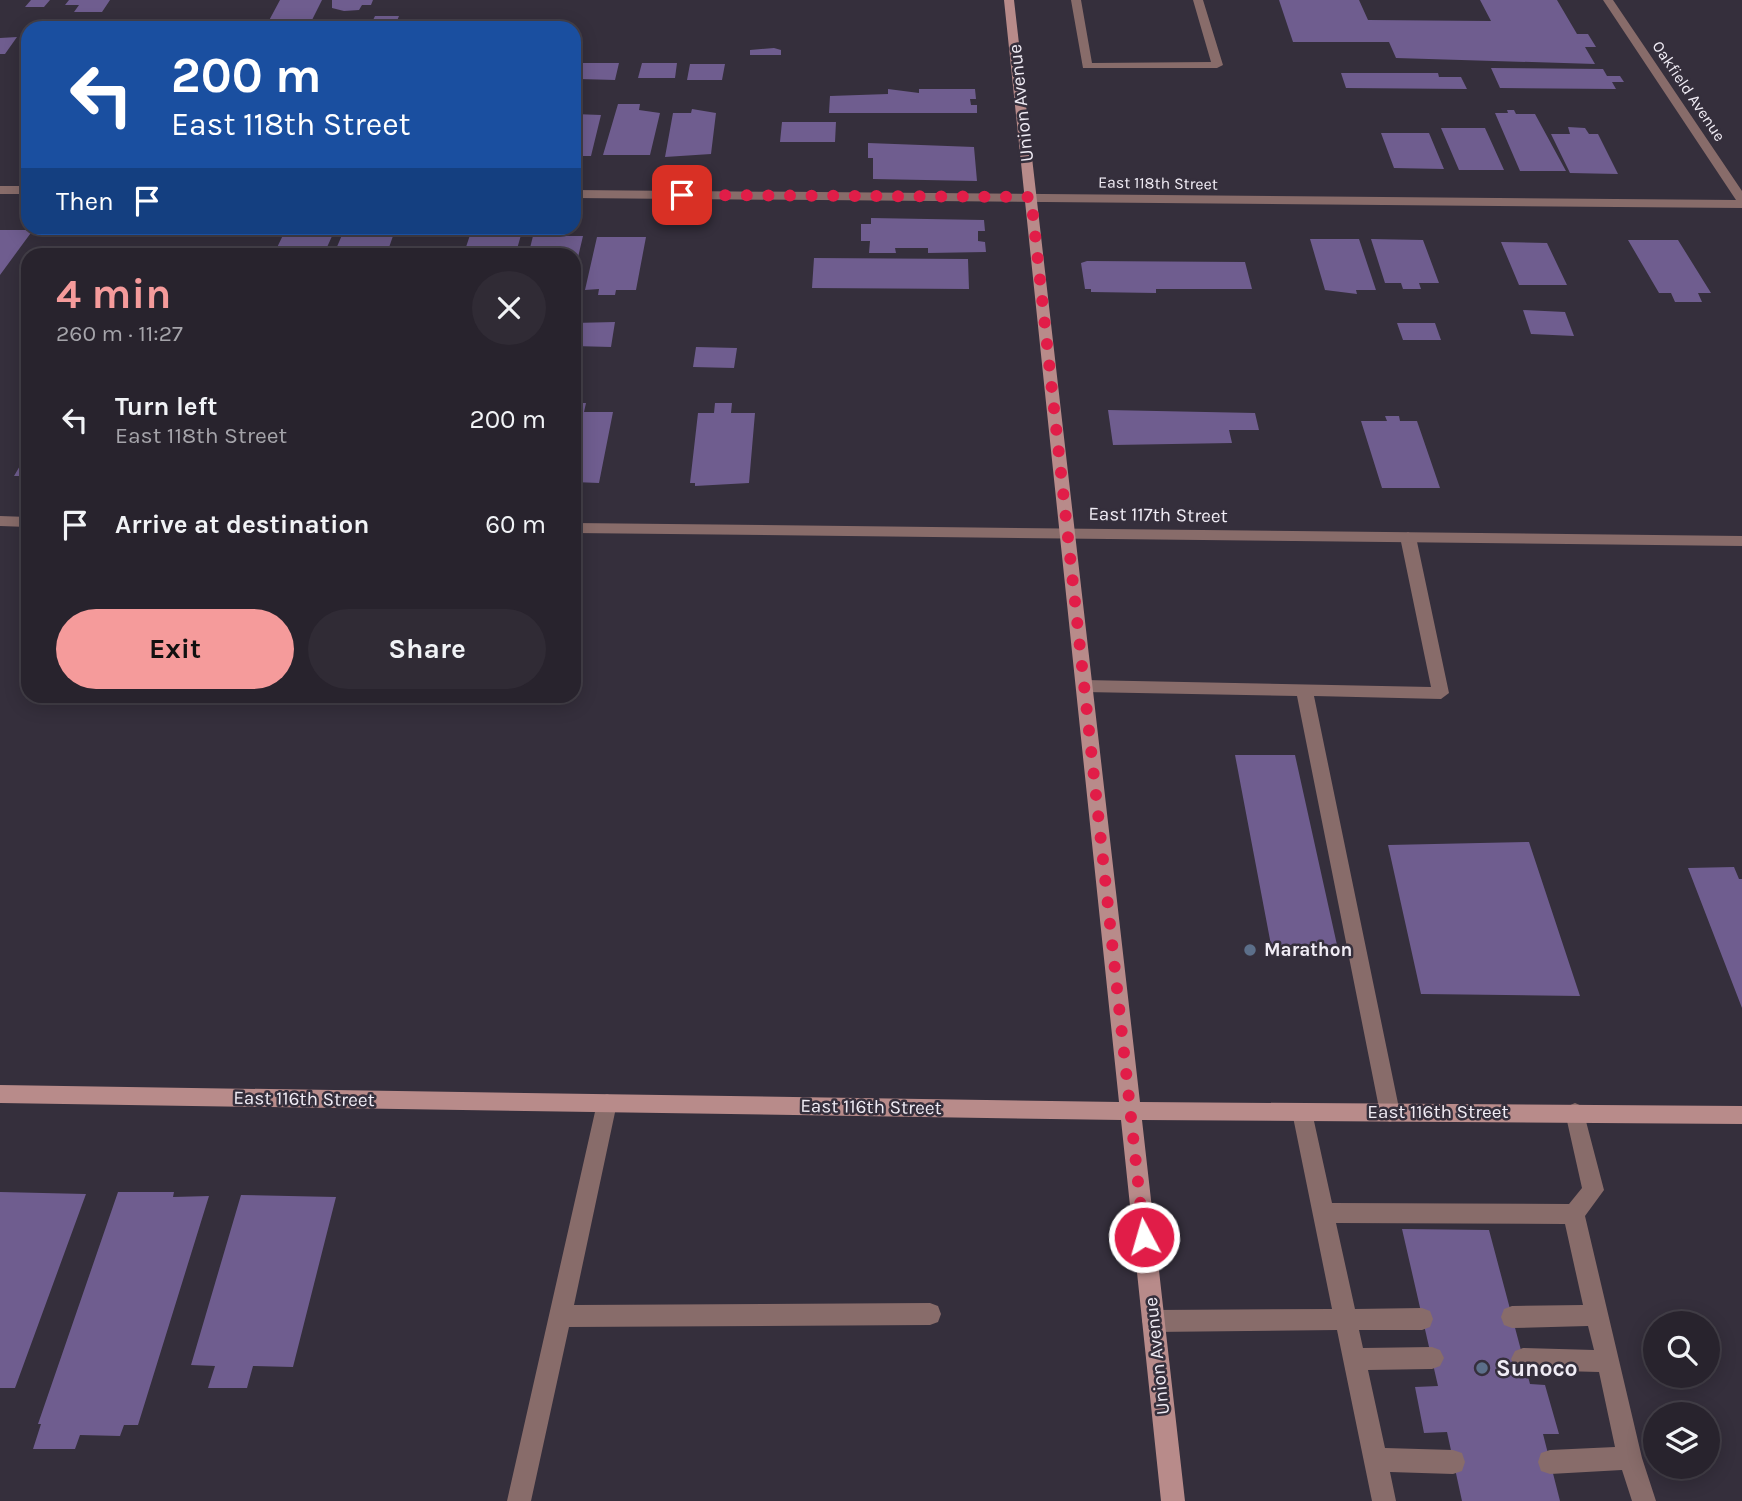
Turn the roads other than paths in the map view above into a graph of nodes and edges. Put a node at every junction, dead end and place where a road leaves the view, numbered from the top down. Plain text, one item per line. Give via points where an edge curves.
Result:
1 (1009, 0) edge
2 (1076, 0) edge
3 (1198, 0) edge
4 (1608, 0) edge
5 (0, 190) edge
6 (21, 190) edge
7 (581, 194) edge
8 (1031, 197) junction
9 (1742, 202) edge
10 (0, 522) edge
11 (21, 522) edge
12 (581, 528) edge
13 (1068, 533) junction
14 (1408, 537) junction
15 (1742, 541) edge
16 (1084, 686) junction
17 (1304, 691) junction
18 (0, 1094) edge
19 (607, 1103) junction
20 (1130, 1111) junction
21 (1302, 1112) junction
22 (1575, 1112) junction
23 (1390, 1113) junction
24 (1742, 1115) edge
25 (1323, 1213) junction
26 (1574, 1214) junction
27 (930, 1314) dead end
28 (1597, 1315) junction
29 (560, 1316) junction
30 (1512, 1317) dead end
31 (1346, 1319) junction
32 (1422, 1319) dead end
33 (1153, 1321) junction
34 (1432, 1358) dead end
35 (1355, 1359) junction
36 (1523, 1359) dead end
37 (1609, 1361) junction
38 (1630, 1458) junction
39 (1377, 1460) junction
40 (1453, 1462) dead end
41 (1550, 1462) dead end
42 (519, 1501) edge
43 (1172, 1501) edge
44 (1384, 1501) edge
45 (1644, 1501) edge

1 - 8 main road, Union Avenue
2 - 3 street via 1087,66 1217,65
4 - 9 street, Oakfield Avenue
5 - 6 street
7 - 8 street, East 118th Street
8 - 9 street, East 118th Street
8 - 13 main road, Union Avenue
10 - 11 street
12 - 13 street, East 117th Street
13 - 14 street, East 117th Street
13 - 16 main road, Union Avenue
14 - 15 street, East 117th Street
14 - 17 street via 1441,693
16 - 17 street
16 - 20 main road, Union Avenue
17 - 23 street
18 - 19 main road, East 116th Street
19 - 20 main road, East 116th Street
19 - 29 street
20 - 21 main road, East 116th Street
20 - 33 main road, Union Avenue
21 - 23 main road, East 116th Street
21 - 25 street
22 - 23 main road, East 116th Street
22 - 24 main road, East 116th Street
22 - 26 street via 1592,1190
25 - 26 street
25 - 31 street
26 - 28 street
27 - 29 street
28 - 30 street
28 - 37 street
29 - 42 street
31 - 32 street
31 - 33 street
31 - 35 street
33 - 43 main road, Union Avenue
34 - 35 street
35 - 39 street
36 - 37 street
37 - 38 street
38 - 41 street
38 - 45 street
39 - 40 street
39 - 44 street

